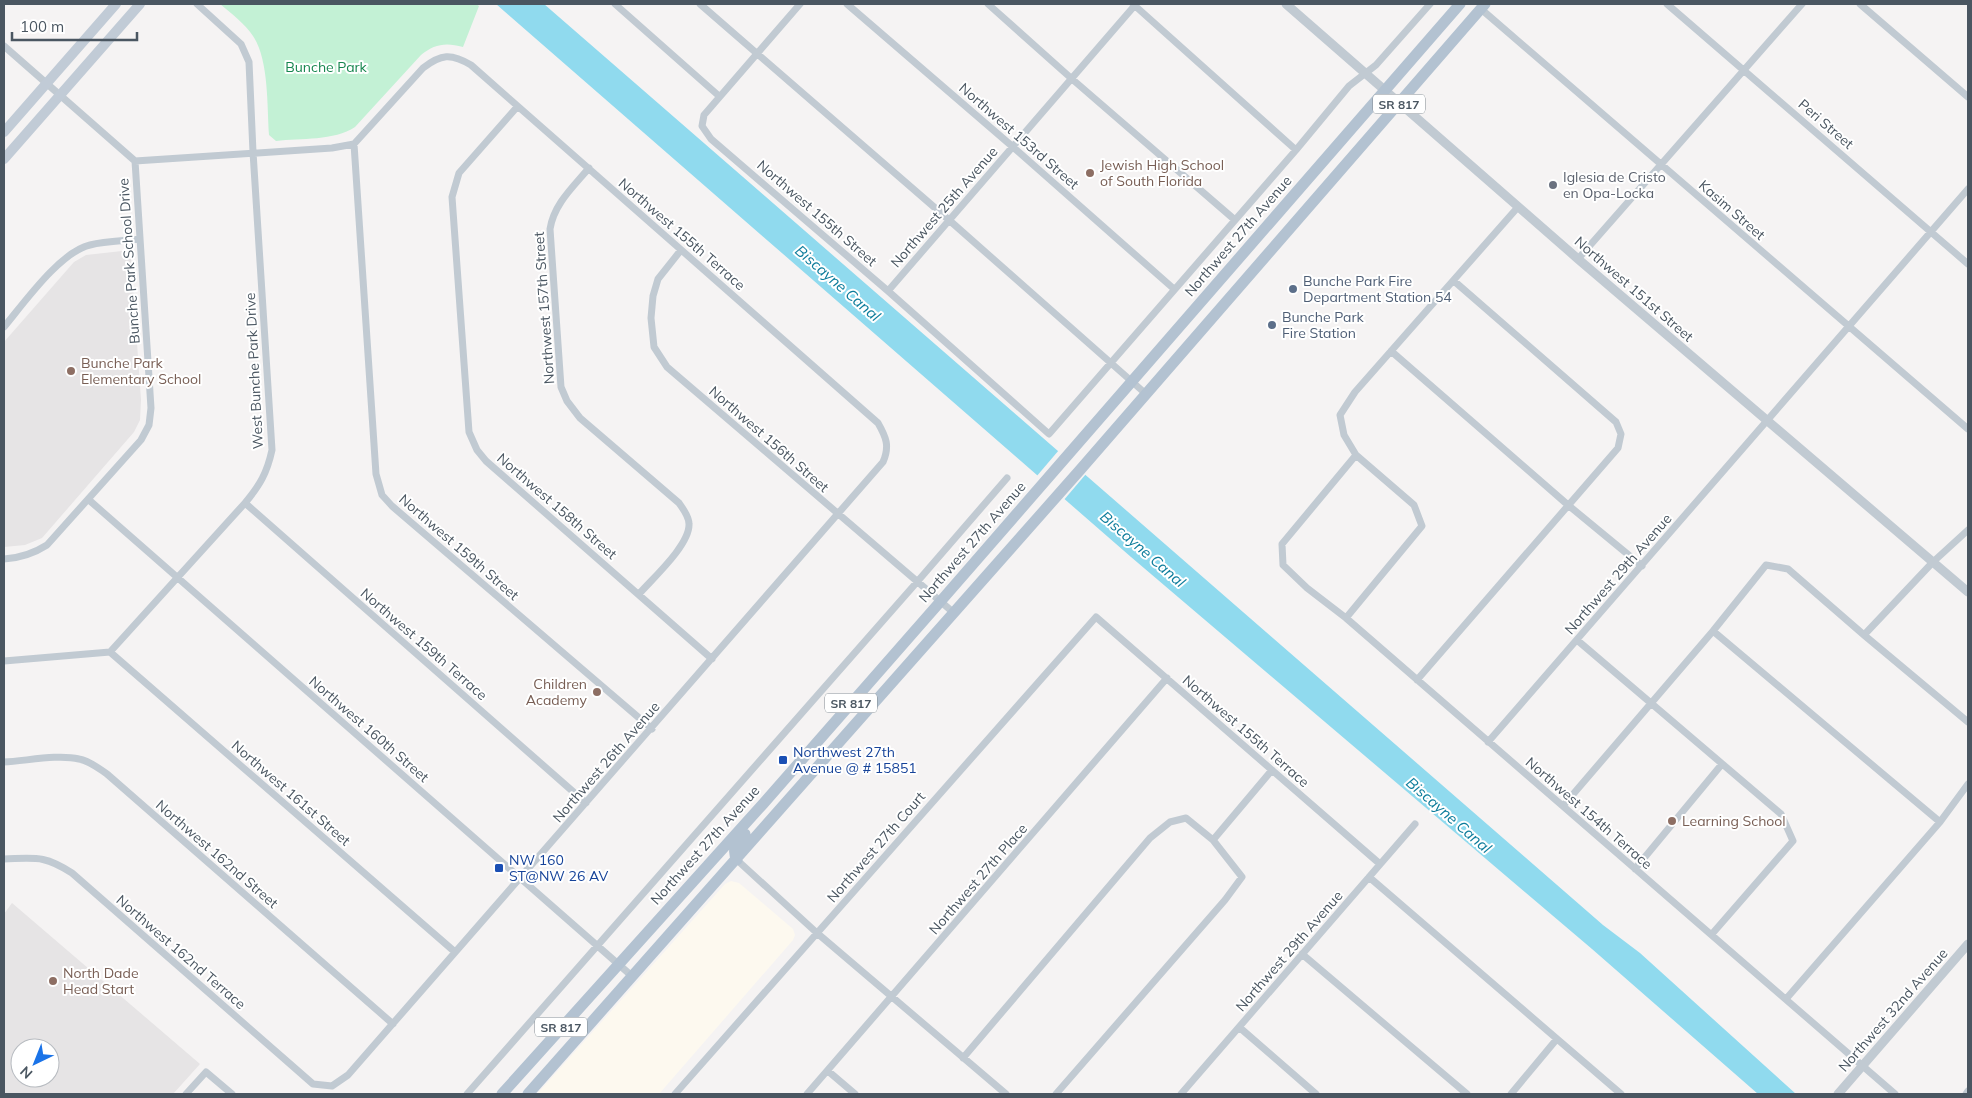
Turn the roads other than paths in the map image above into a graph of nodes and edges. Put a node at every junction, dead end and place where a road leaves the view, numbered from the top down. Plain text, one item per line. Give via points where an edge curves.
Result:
1 (116, 4) edge
2 (140, 4) edge
3 (197, 4) edge
4 (615, 4) edge
5 (700, 4) edge
6 (800, 4) edge
7 (847, 4) edge
8 (988, 4) edge
9 (1135, 4) edge
10 (1286, 4) edge
11 (1430, 4) edge
12 (1460, 4) edge
13 (1667, 4) edge
14 (1802, 4) edge
15 (1860, 4) edge
16 (1483, 6) edge
17 (4, 46) edge
18 (757, 54) junction
19 (1743, 70) junction
20 (1366, 74) junction
21 (1072, 80) junction
22 (46, 84) junction
23 (1384, 90) junction
24 (59, 95) junction
25 (719, 96) junction
26 (1968, 97) edge
27 (1399, 104) junction
28 (517, 107) junction
29 (4, 132) edge
30 (354, 144) junction
31 (1013, 147) junction
32 (1296, 150) junction
33 (253, 152) junction
34 (4, 159) edge
35 (134, 161) junction
36 (1661, 164) junction
37 (588, 168) junction
38 (1968, 189) edge
39 (1518, 207) junction
40 (950, 220) junction
41 (1235, 220) junction
42 (1931, 231) junction
43 (140, 239) junction
44 (681, 250) junction
45 (1578, 259) junction
46 (1234, 264) junction
47 (1968, 264) edge
48 (1248, 276) junction
49 (1454, 281) junction
50 (1174, 289) junction
51 (888, 291) junction
52 (4, 327) edge
53 (1848, 327) junction
54 (1391, 351) junction
55 (1110, 362) junction
56 (1132, 382) junction
57 (1146, 394) junction
58 (1766, 421) junction
59 (1968, 429) edge
60 (1048, 434) joint
61 (888, 445) joint
62 (1356, 455) junction
63 (1007, 478) dead end
64 (89, 500) junction
65 (245, 503) junction
66 (1568, 505) junction
67 (838, 514) junction
68 (1968, 530) edge
69 (4, 558) edge
70 (1933, 562) junction
71 (1642, 566) junction
72 (179, 579) junction
73 (917, 582) junction
74 (1968, 592) edge
75 (639, 594) junction
76 (940, 602) junction
77 (954, 613) junction
78 (1096, 617) joint
79 (1346, 618) junction
80 (1713, 630) junction
81 (1864, 635) junction
82 (1577, 640) junction
83 (110, 652) junction
84 (712, 659) junction
85 (4, 661) edge
86 (1167, 678) junction
87 (1417, 680) junction
88 (1652, 703) junction
89 (1968, 722) edge
90 (652, 729) junction
91 (1488, 742) junction
92 (4, 762) edge
93 (1722, 764) junction
94 (1272, 770) junction
95 (786, 777) junction
96 (1968, 784) edge
97 (586, 803) junction
98 (1563, 806) junction
99 (1940, 822) junction
100 (1415, 824) dead end
101 (1214, 840) junction
102 (4, 860) edge
103 (736, 860) junction
104 (1380, 864) junction
105 (1635, 869) junction
106 (1369, 877) junction
107 (521, 878) junction
108 (817, 933) junction
109 (1712, 934) junction
110 (1968, 944) edge
111 (597, 945) junction
112 (455, 952) junction
113 (1302, 954) junction
114 (618, 964) junction
115 (633, 977) junction
116 (893, 997) junction
117 (1786, 999) junction
118 (392, 1024) junction
119 (1239, 1028) junction
120 (1556, 1040) junction
121 (963, 1058) junction
122 (1862, 1066) junction
123 (828, 1072) junction
124 (332, 1086) joint
125 (1968, 1091) edge
126 (186, 1094) edge
127 (232, 1094) edge
128 (467, 1094) edge
129 (502, 1094) edge
130 (528, 1094) edge
131 (675, 1094) edge
132 (807, 1094) edge
133 (855, 1094) edge
134 (1006, 1094) edge
135 (1056, 1094) edge
136 (1181, 1094) edge
137 (1316, 1094) edge
138 (1467, 1094) edge
139 (1511, 1094) edge
140 (1621, 1094) edge
141 (1838, 1094) edge
142 (1895, 1094) edge
143 (1966, 1094) edge

1 - 22 main road
2 - 24 main road
3 - 33 street, West Bunche Park Drive via 241,44 249,62
4 - 25 street
5 - 18 street
6 - 18 street, Northwest 155th Street
7 - 31 street, Northwest 153rd Street
8 - 21 street
9 - 21 street, Northwest 25th Avenue
9 - 32 street
10 - 20 street, Northwest 151st Street
11 - 20 street, Northwest 27th Avenue
12 - 23 main road, Northwest 27th Avenue / SR 817
13 - 19 street, Peri Street
14 - 19 street
15 - 26 street
16 - 27 main road, SR 817
16 - 36 street, Kasim Street
17 - 22 street
18 - 25 street, Northwest 155th Street
18 - 40 street
19 - 36 street
19 - 42 street, Peri Street
20 - 23 street, Northwest 151st Street
20 - 32 street, Northwest 27th Avenue via 1349,86
21 - 31 street, Northwest 25th Avenue
21 - 41 street
22 - 24 street
22 - 29 main road
23 - 27 street, Northwest 151st Street
23 - 46 main road, Northwest 27th Avenue / SR 817
24 - 34 main road
24 - 35 street
25 - 51 street, Northwest 155th Street via 704,115 702,126 711,139
27 - 39 street, Northwest 151st Street
27 - 48 main road, SR 817
28 - 30 street, Northwest 155th Terrace via 471,65 457,57 435,58
28 - 37 street, Northwest 155th Terrace
28 - 75 street, Northwest 158th Street via 459,173 452,197 469,432 486,461
30 - 33 street
30 - 90 street, Northwest 159th Street via 376,474 382,495
31 - 40 street, Northwest 25th Avenue
31 - 50 street, Northwest 153rd Street
32 - 41 street, Northwest 27th Avenue
33 - 35 street
33 - 65 street, West Bunche Park Drive via 272,450 268,470
35 - 43 street, Bunche Park School Drive
36 - 45 street
36 - 53 street, Kasim Street
37 - 44 street, Northwest 155th Terrace
37 - 75 street, Northwest 157th Street via 561,201 552,216 550,229 561,387 580,418 679,503 690,525 677,551
38 - 42 street, Northwest 29th Avenue
39 - 45 street, Northwest 151st Street
39 - 49 street
40 - 51 street, Northwest 25th Avenue
40 - 55 street
41 - 50 street, Northwest 27th Avenue
42 - 47 street, Peri Street
42 - 53 street, Northwest 29th Avenue
43 - 52 street via 89,245 73,252
43 - 64 street, Bunche Park School Drive via 151,408 148,425 141,440
44 - 61 street, Northwest 155th Terrace via 878,422
44 - 67 street, Northwest 156th Street via 658,279 653,296 654,347 667,367
45 - 58 street, Northwest 151st Street
46 - 48 main road
46 - 56 main road, Northwest 27th Avenue / SR 817
48 - 57 main road, SR 817
49 - 54 street
49 - 66 street via 1616,422 1621,434 1618,448
50 - 55 street, Northwest 27th Avenue
51 - 60 street, Northwest 155th Street
53 - 58 street, Northwest 29th Avenue
53 - 59 street, Kasim Street
54 - 62 street via 1355,392 1340,415 1344,435
54 - 66 street
55 - 56 street
55 - 60 street, Northwest 27th Avenue
56 - 57 street
56 - 76 main road, Northwest 27th Avenue / SR 817
57 - 77 main road, SR 817
58 - 70 street, Northwest 151st Street
58 - 71 street, Northwest 29th Avenue
61 - 67 street, Northwest 26th Avenue via 883,462
62 - 79 street via 1414,505 1422,526
62 - 79 street, Northwest 154th Terrace via 1282,544 1283,565
63 - 73 street, Northwest 27th Avenue
64 - 69 street, Bunche Park School Drive via 47,545 34,553
64 - 72 street, Northwest 160th Street
65 - 72 street, West Bunche Park Drive
65 - 97 street, Northwest 159th Terrace
66 - 71 street
66 - 87 street
67 - 73 street, Northwest 156th Street
67 - 84 street, Northwest 26th Avenue
68 - 70 street
70 - 74 street, Northwest 151st Street
70 - 81 street
71 - 82 street, Northwest 29th Avenue
72 - 83 street, West Bunche Park Drive
72 - 107 street, Northwest 160th Street
73 - 76 street, Northwest 156th Street
73 - 111 street, Northwest 27th Avenue
75 - 84 street, Northwest 158th Street
76 - 77 street, Northwest 156th Street
76 - 95 main road, Northwest 27th Avenue / SR 817
77 - 103 main road, SR 817
78 - 86 street, Northwest 155th Terrace
78 - 108 street, Northwest 27th Court
79 - 87 street, Northwest 154th Terrace
80 - 81 street via 1766,564 1788,569
80 - 88 street
80 - 99 street
81 - 89 street
82 - 88 street
82 - 91 street, Northwest 29th Avenue
83 - 85 street
83 - 112 street, Northwest 161st Street
84 - 90 street, Northwest 26th Avenue
86 - 94 street, Northwest 155th Terrace
86 - 116 street, Northwest 27th Place
87 - 91 street, Northwest 154th Terrace
88 - 93 street
88 - 98 street
90 - 97 street, Northwest 26th Avenue
91 - 98 street, Northwest 154th Terrace
92 - 118 street, Northwest 162nd Street via 68,758 92,764
93 - 105 street
93 - 109 street via 1781,814 1793,840
94 - 101 street
94 - 104 street, Northwest 155th Terrace
95 - 103 main road via 785,787 735,846 733,854
95 - 114 main road, Northwest 27th Avenue / SR 817
96 - 99 street
97 - 107 street, Northwest 26th Avenue
98 - 105 street, Northwest 154th Terrace
99 - 117 street
100 - 104 street, Northwest 29th Avenue
101 - 121 street via 1186,818 1170,822 1150,838
101 - 135 street via 1242,877
102 - 124 street, Northwest 162nd Terrace via 42,858 72,873 312,1084
103 - 108 street
103 - 115 main road, SR 817
104 - 106 street, Northwest 29th Avenue
105 - 109 street, Northwest 154th Terrace
106 - 113 street, Northwest 29th Avenue
106 - 120 street
107 - 111 street, Northwest 160th Street
107 - 112 street, Northwest 26th Avenue
108 - 116 street
108 - 131 street, Northwest 27th Court
109 - 117 street, Northwest 154th Terrace
110 - 122 street, Northwest 32nd Avenue
111 - 114 street, Northwest 160th Street
111 - 128 street, Northwest 27th Avenue
112 - 118 street, Northwest 26th Avenue
113 - 119 street, Northwest 29th Avenue
113 - 138 street
114 - 115 street, Northwest 160th Street
114 - 129 main road, Northwest 27th Avenue / SR 817
115 - 130 main road, SR 817
116 - 121 street
116 - 123 street, Northwest 27th Place
117 - 122 street, Northwest 154th Terrace
118 - 124 street, Northwest 26th Avenue via 348,1075
119 - 136 street, Northwest 29th Avenue
119 - 137 street
120 - 139 street
120 - 140 street
121 - 134 street
122 - 141 street, Northwest 32nd Avenue
122 - 142 street, Northwest 154th Terrace
123 - 132 street, Northwest 27th Place
123 - 133 street
125 - 143 street
126 - 127 street via 206,1072

